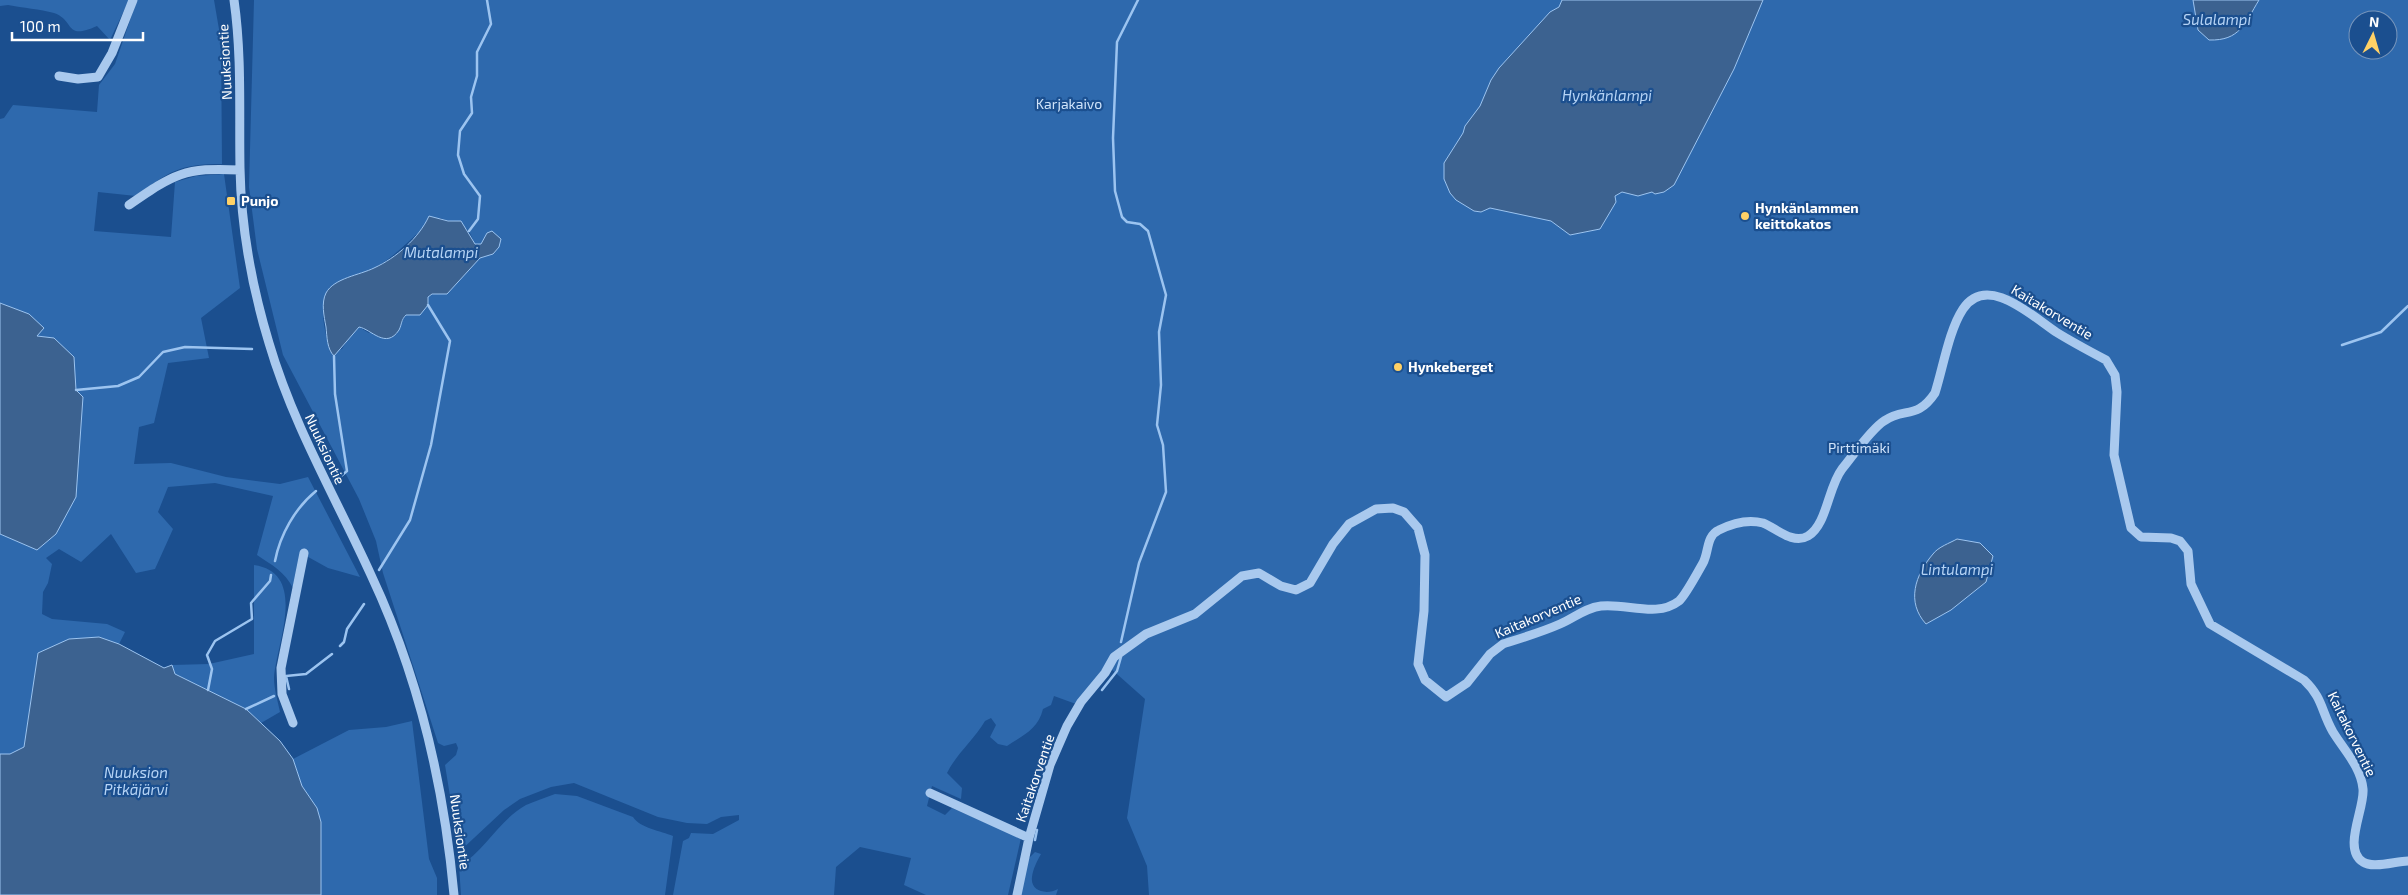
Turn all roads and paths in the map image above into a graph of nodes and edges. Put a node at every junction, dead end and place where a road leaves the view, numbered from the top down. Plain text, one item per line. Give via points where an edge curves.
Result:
1 (133, 0) edge
2 (234, 0) edge
3 (59, 76) dead end
4 (240, 170) junction
5 (129, 205) dead end
6 (304, 553) dead end
7 (293, 723) dead end
8 (930, 793) dead end
9 (1029, 838) junction
10 (2408, 862) edge
11 (454, 895) edge
12 (1017, 895) edge

1 - 3 street via 112,53 98,77 78,79
2 - 4 street, Nuuksiontie via 240,64
4 - 5 street via 193,170 169,177
4 - 11 street, Nuuksiontie via 252,273 269,344 296,421 372,576 408,669 444,807
6 - 7 street via 281,668 282,694
8 - 9 street
9 - 10 street, Kaitakorventie via 1050,766 1067,726 1114,657 1146,634 1195,614 1242,576 1259,574 1296,590 1310,583 1349,524 1384,507 1404,512 1418,528 1425,555 1424,611 1418,664 1425,680 1446,696 1467,684 1494,649 1561,624 1582,612 1602,606 1649,610 1674,604 1685,595 1717,531 1746,521 1762,523 1798,539 1808,536 1821,521 1840,472 1883,421 1913,412 1928,403 1935,393 1963,310 1978,296 1987,295 2006,300 2112,366 2117,392 2114,455 2131,528 2141,537 2180,541 2188,551 2191,584 2210,624 2304,680 2315,690 2334,734 2356,768 2363,789 2354,839 2357,856 2370,864
9 - 12 street, Kaitakorventie

